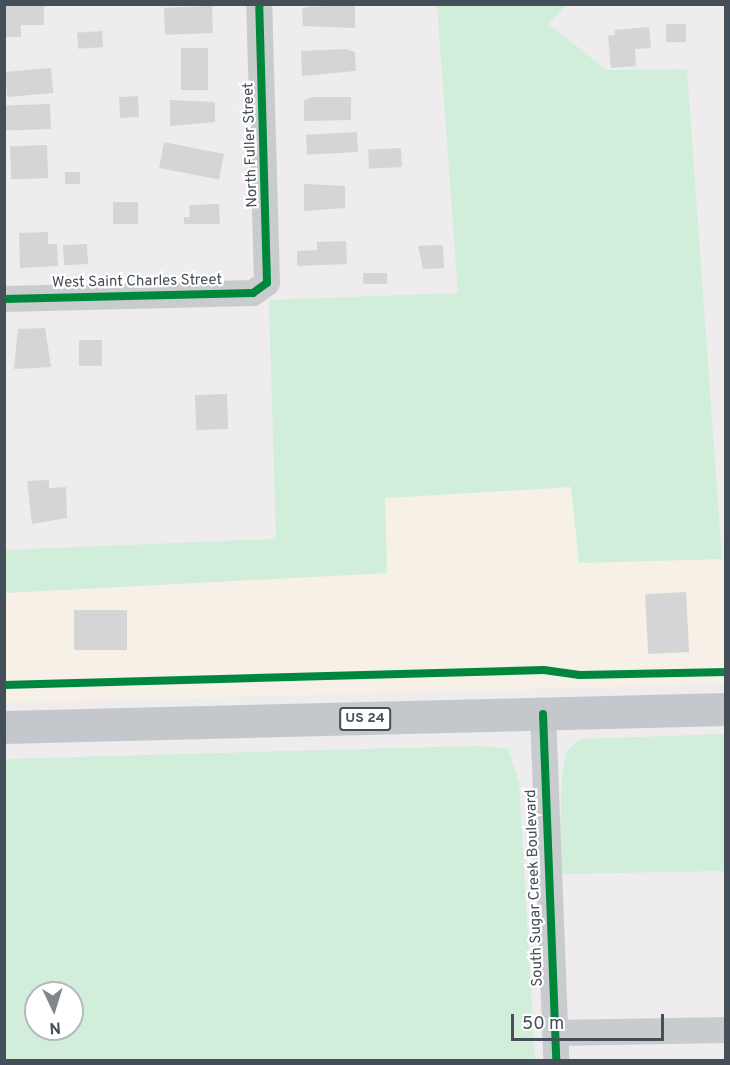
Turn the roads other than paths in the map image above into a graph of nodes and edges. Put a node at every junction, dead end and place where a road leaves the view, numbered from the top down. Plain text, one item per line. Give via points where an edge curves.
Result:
1 (259, 4) edge
2 (267, 283) joint
3 (4, 299) edge
4 (726, 709) edge
5 (543, 714) junction
6 (4, 727) edge
7 (726, 1030) edge
8 (555, 1033) junction
9 (556, 1060) edge

1 - 2 street, North Fuller Street
2 - 3 street, West Saint Charles Street via 253,293
4 - 5 main road, US 24
5 - 6 main road, US 24
5 - 8 street, South Sugar Creek Boulevard
7 - 8 street
8 - 9 street, South Sugar Creek Boulevard

